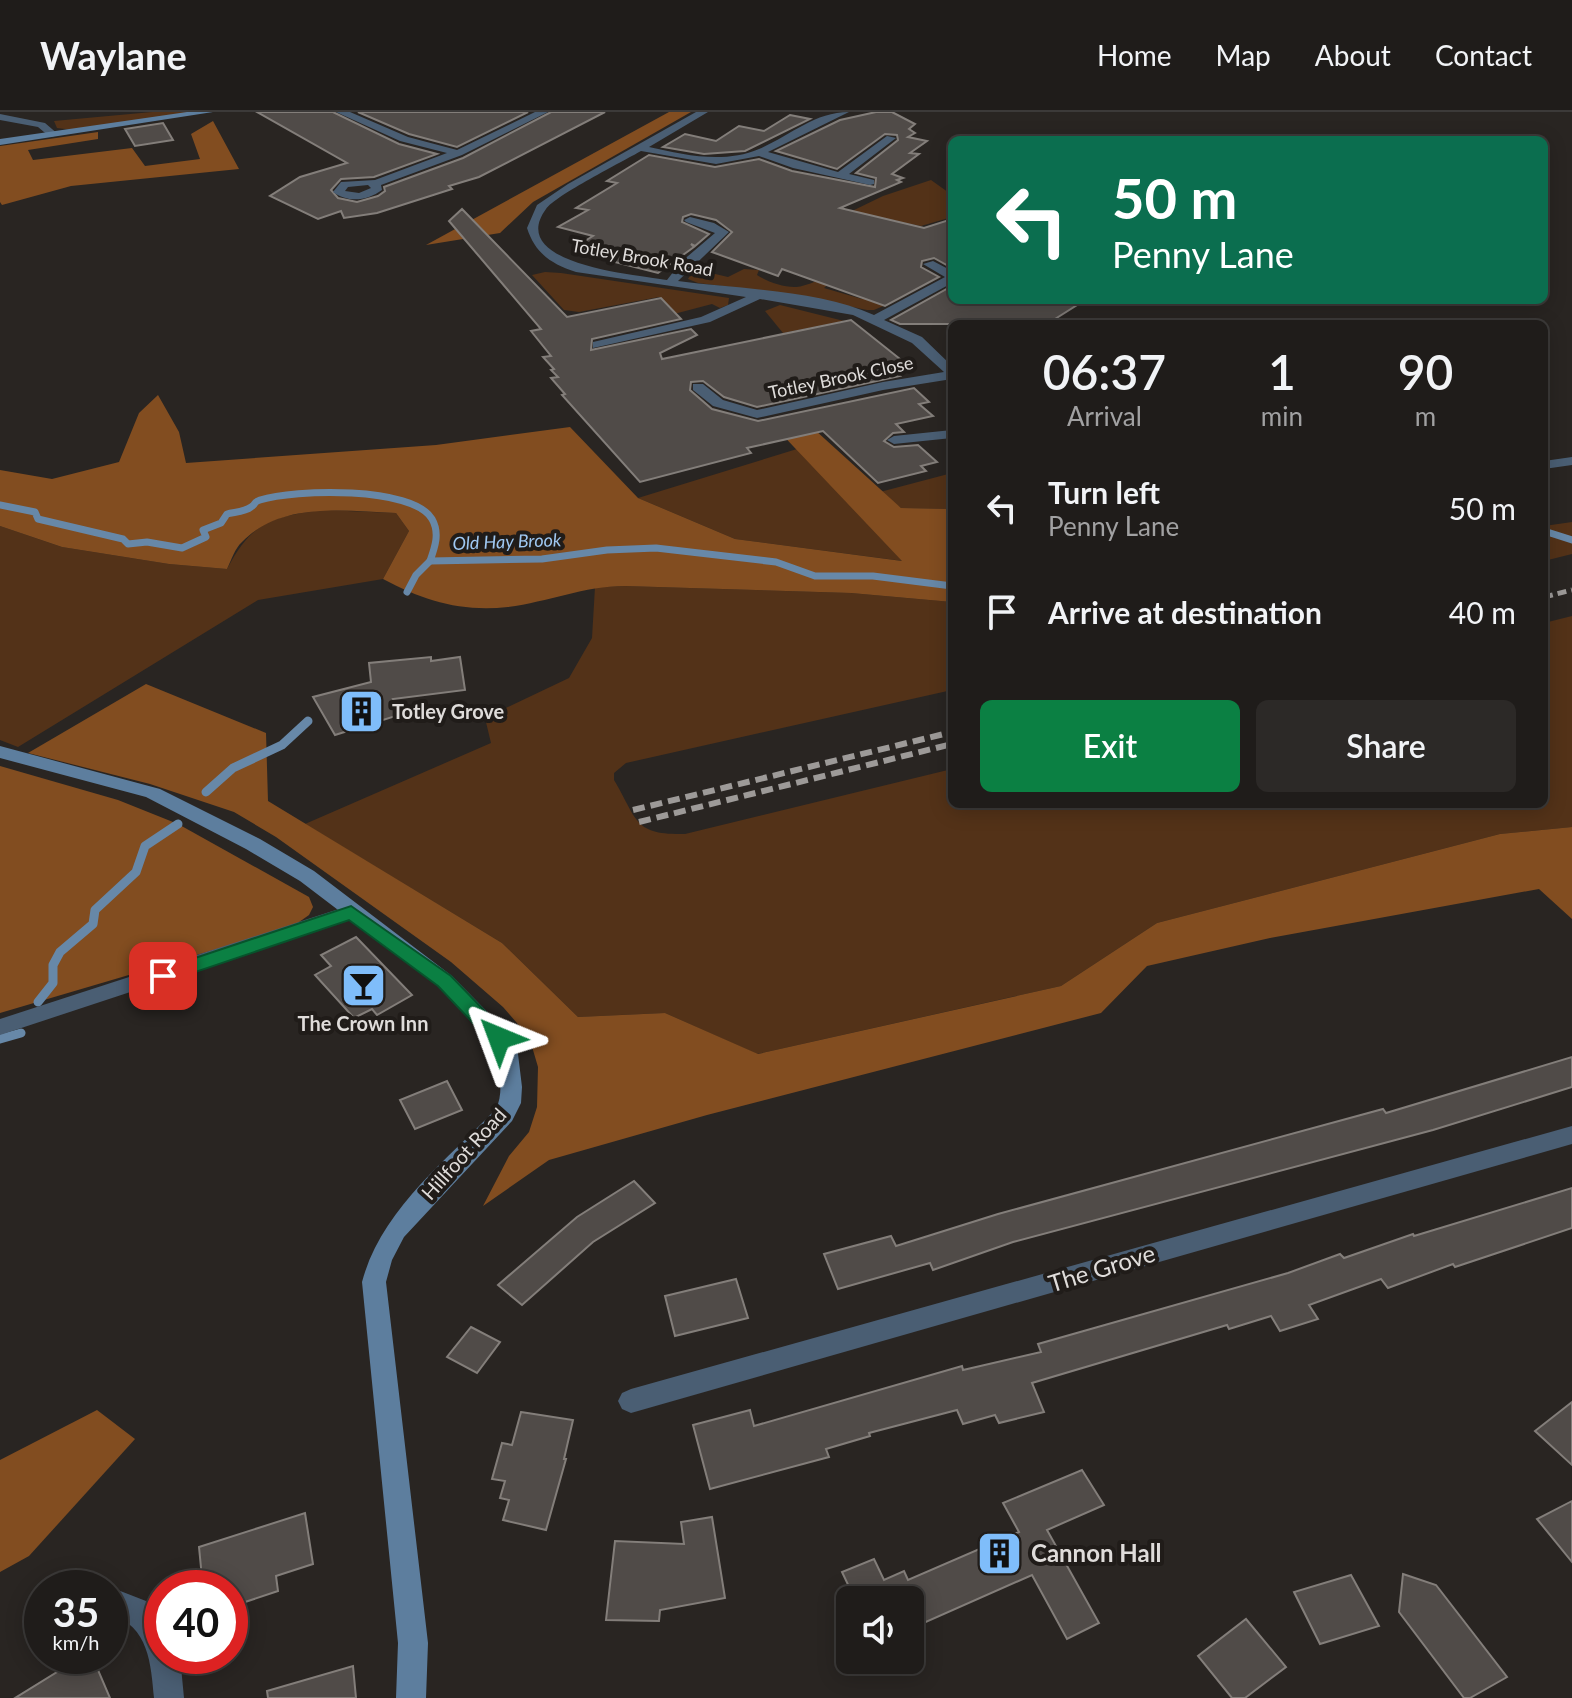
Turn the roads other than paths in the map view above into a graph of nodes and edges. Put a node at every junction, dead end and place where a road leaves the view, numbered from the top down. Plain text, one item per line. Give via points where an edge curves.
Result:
1 (208, 112) edge
2 (341, 112) edge
3 (543, 112) edge
4 (703, 112) edge
5 (844, 112) edge
6 (0, 117) edge
7 (54, 135) junction
8 (891, 138) dead end
9 (0, 142) edge
10 (640, 148) junction
11 (458, 153) junction
12 (760, 153) junction
13 (842, 174) junction
14 (870, 182) dead end
15 (375, 184) dead end
16 (690, 220) dead end
17 (929, 264) dead end
18 (948, 275) edge
19 (948, 279) edge
20 (670, 284) junction
21 (759, 294) junction
22 (877, 319) junction
23 (598, 345) dead end
24 (948, 370) edge
25 (948, 375) edge
26 (698, 387) dead end
27 (948, 434) edge
28 (894, 440) dead end
29 (1572, 461) edge
30 (1548, 464) edge
31 (0, 752) edge
32 (351, 912) junction
33 (0, 1027) edge
34 (1572, 1135) edge
35 (631, 1401) dead end
36 (167, 1674) edge
37 (169, 1698) edge
38 (411, 1698) edge

1 - 7 street
2 - 11 street via 404,139
3 - 11 street
4 - 10 street, Totley Brook Road
5 - 12 street via 820,119
6 - 7 street via 41,125
7 - 9 street
8 - 13 street
10 - 12 street via 712,160
10 - 20 street, Totley Brook Road via 541,207 534,238 561,263
11 - 15 street
12 - 13 street
13 - 14 street
16 - 20 street via 723,232
17 - 18 street
19 - 22 street
20 - 21 street, Totley Brook Road
21 - 22 street, Totley Brook Road via 835,306
21 - 23 street via 717,316
22 - 24 street, Totley Brook Road via 917,340
25 - 26 street, Totley Brook Close via 757,414 718,403
27 - 28 street
29 - 30 street
31 - 32 street, Hillfoot Road via 153,793 307,876
32 - 33 street
32 - 38 street, Hillfoot Road via 445,981 499,1038 510,1071 510,1103 504,1115 395,1230 374,1282 413,1643
34 - 35 street, The Grove
36 - 37 street

